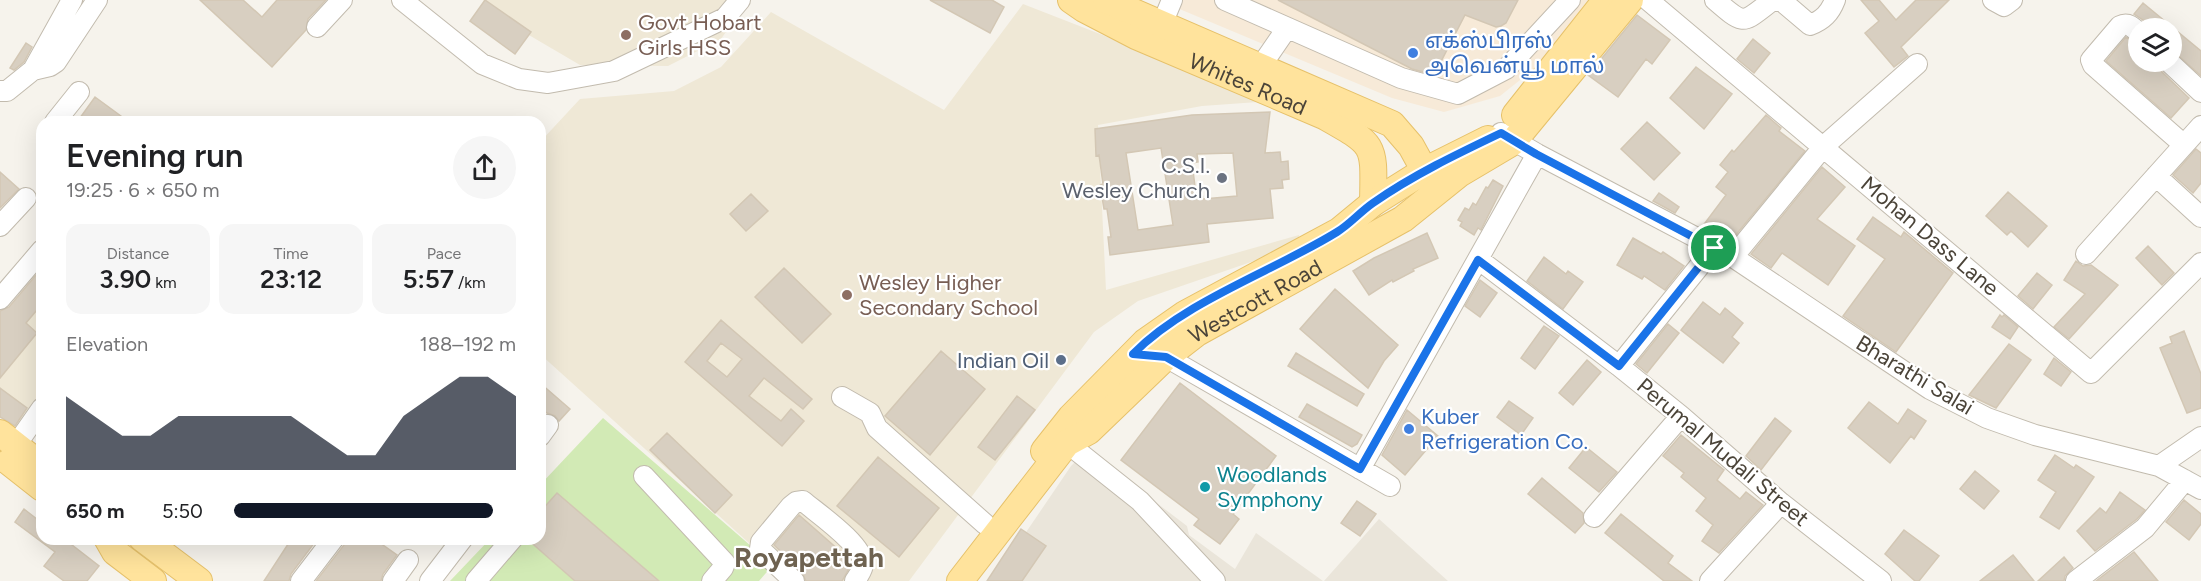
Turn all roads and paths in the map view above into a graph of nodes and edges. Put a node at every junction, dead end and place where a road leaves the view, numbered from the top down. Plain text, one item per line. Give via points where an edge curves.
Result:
1 (72, 0) edge
2 (97, 0) edge
3 (342, 0) edge
4 (402, 0) edge
5 (740, 0) edge
6 (1071, 0) edge
7 (1106, 0) edge
8 (1172, 0) edge
9 (1225, 0) edge
10 (1570, 0) edge
11 (1606, 0) edge
12 (1630, 0) edge
13 (1648, 0) edge
14 (1715, 0) edge
15 (1775, 0) edge
16 (1835, 0) edge
17 (1993, 0) edge
18 (2012, 0) edge
19 (1162, 24) junction
20 (2128, 25) edge
21 (317, 27) dead end
22 (1287, 28) junction
23 (1917, 64) dead end
24 (1261, 66) junction
25 (33, 70) junction
26 (2180, 72) edge
27 (0, 91) edge
28 (79, 92) dead end
29 (2201, 92) edge
30 (60, 116) edge
31 (2201, 126) edge
32 (1507, 137) junction
33 (2184, 145) junction
34 (1824, 146) junction
35 (1536, 154) junction
36 (2156, 176) junction
37 (1430, 182) junction
38 (26, 198) dead end
39 (1373, 203) junction
40 (2201, 217) edge
41 (0, 226) edge
42 (1714, 248) junction
43 (2086, 254) dead end
44 (36, 257) edge
45 (1733, 257) junction
46 (1478, 260) junction
47 (2201, 263) edge
48 (0, 299) edge
49 (1133, 354) junction
50 (1166, 357) junction
51 (1619, 366) junction
52 (842, 397) dead end
53 (36, 414) edge
54 (1681, 416) junction
55 (2201, 437) edge
56 (1067, 443) junction
57 (5, 444) edge
58 (36, 462) edge
59 (2159, 466) junction
60 (1360, 469) junction
61 (644, 476) dead end
62 (36, 481) edge
63 (2193, 484) edge
64 (1390, 486) dead end
65 (1781, 503) junction
66 (1594, 517) dead end
67 (984, 524) junction
68 (115, 545) edge
69 (329, 545) edge
70 (458, 545) edge
71 (507, 545) edge
72 (408, 560) dead end
73 (141, 566) edge
74 (175, 581) edge
75 (199, 581) edge
76 (301, 581) edge
77 (393, 581) edge
78 (430, 581) edge
79 (476, 581) edge
80 (712, 581) edge
81 (794, 581) edge
82 (855, 581) edge
83 (942, 581) edge
84 (960, 581) edge
85 (1215, 581) edge
86 (1710, 581) edge
87 (1881, 581) edge
88 (2076, 581) edge

1 - 25 street
2 - 25 street via 56,62
3 - 21 street
4 - 5 street via 482,64 519,80 548,83 614,71 725,18
6 - 39 main road, Whites Road via 1136,36 1351,130 1373,154
7 - 19 main road, Whites Road
8 - 19 street
9 - 22 street
10 - 22 street via 1506,69 1458,94 1401,78
11 - 32 main road
12 - 32 main road
13 - 34 street, Mohan Dass Lane
14 - 15 street via 1731,14 1748,19
15 - 16 street via 1783,2 1810,25 1821,21
17 - 18 street via 2004,6
19 - 24 main road, Whites Road
20 - 33 street via 2120,26 2091,60 2093,65
22 - 24 street
23 - 34 street
24 - 37 main road, Whites Road via 1392,124 1411,146
25 - 27 street via 12,88
26 - 29 street
28 - 30 street
31 - 33 street
32 - 35 street, Bharathi Salai
32 - 37 main road, Westcott Road via 1459,174
33 - 36 street
34 - 45 street
34 - 47 street, Mohan Dass Lane via 2091,373
35 - 42 street, Bharathi Salai
35 - 46 street
36 - 40 street
36 - 43 street
37 - 39 main road, Westcott Road
37 - 50 main road, Westcott Road via 1402,219 1197,333
38 - 41 street
39 - 49 main road, Westcott Road via 1339,231 1185,314
42 - 45 street, Bharathi Salai
42 - 51 street
44 - 48 street
45 - 59 street, Bharathi Salai via 1930,389 1987,418 2035,435
46 - 51 street, Perumal Mudali Street
46 - 60 street
49 - 50 street
49 - 67 main road, Westcott Road via 1071,417
50 - 56 main road, Westcott Road via 1089,431
50 - 60 street
51 - 54 street, Perumal Mudali Street
52 - 67 street via 870,413 878,428
53 - 57 street
54 - 65 street, Perumal Mudali Street
54 - 66 street
55 - 59 street
56 - 84 main road, Westcott Road
56 - 85 street via 1140,501
57 - 58 main road
57 - 62 main road
59 - 63 street, Bharathi Salai
60 - 64 street
61 - 80 street via 724,561 725,566
63 - 88 street via 2145,528
65 - 86 street
65 - 87 street, Perumal Mudali Street
67 - 83 main road, Westcott Road
68 - 73 main road via 116,552
69 - 76 street
70 - 78 street
71 - 79 street
72 - 77 street
73 - 74 main road
73 - 75 main road
81 - 82 street via 760,549 761,542 791,506 803,501 861,554 863,566

